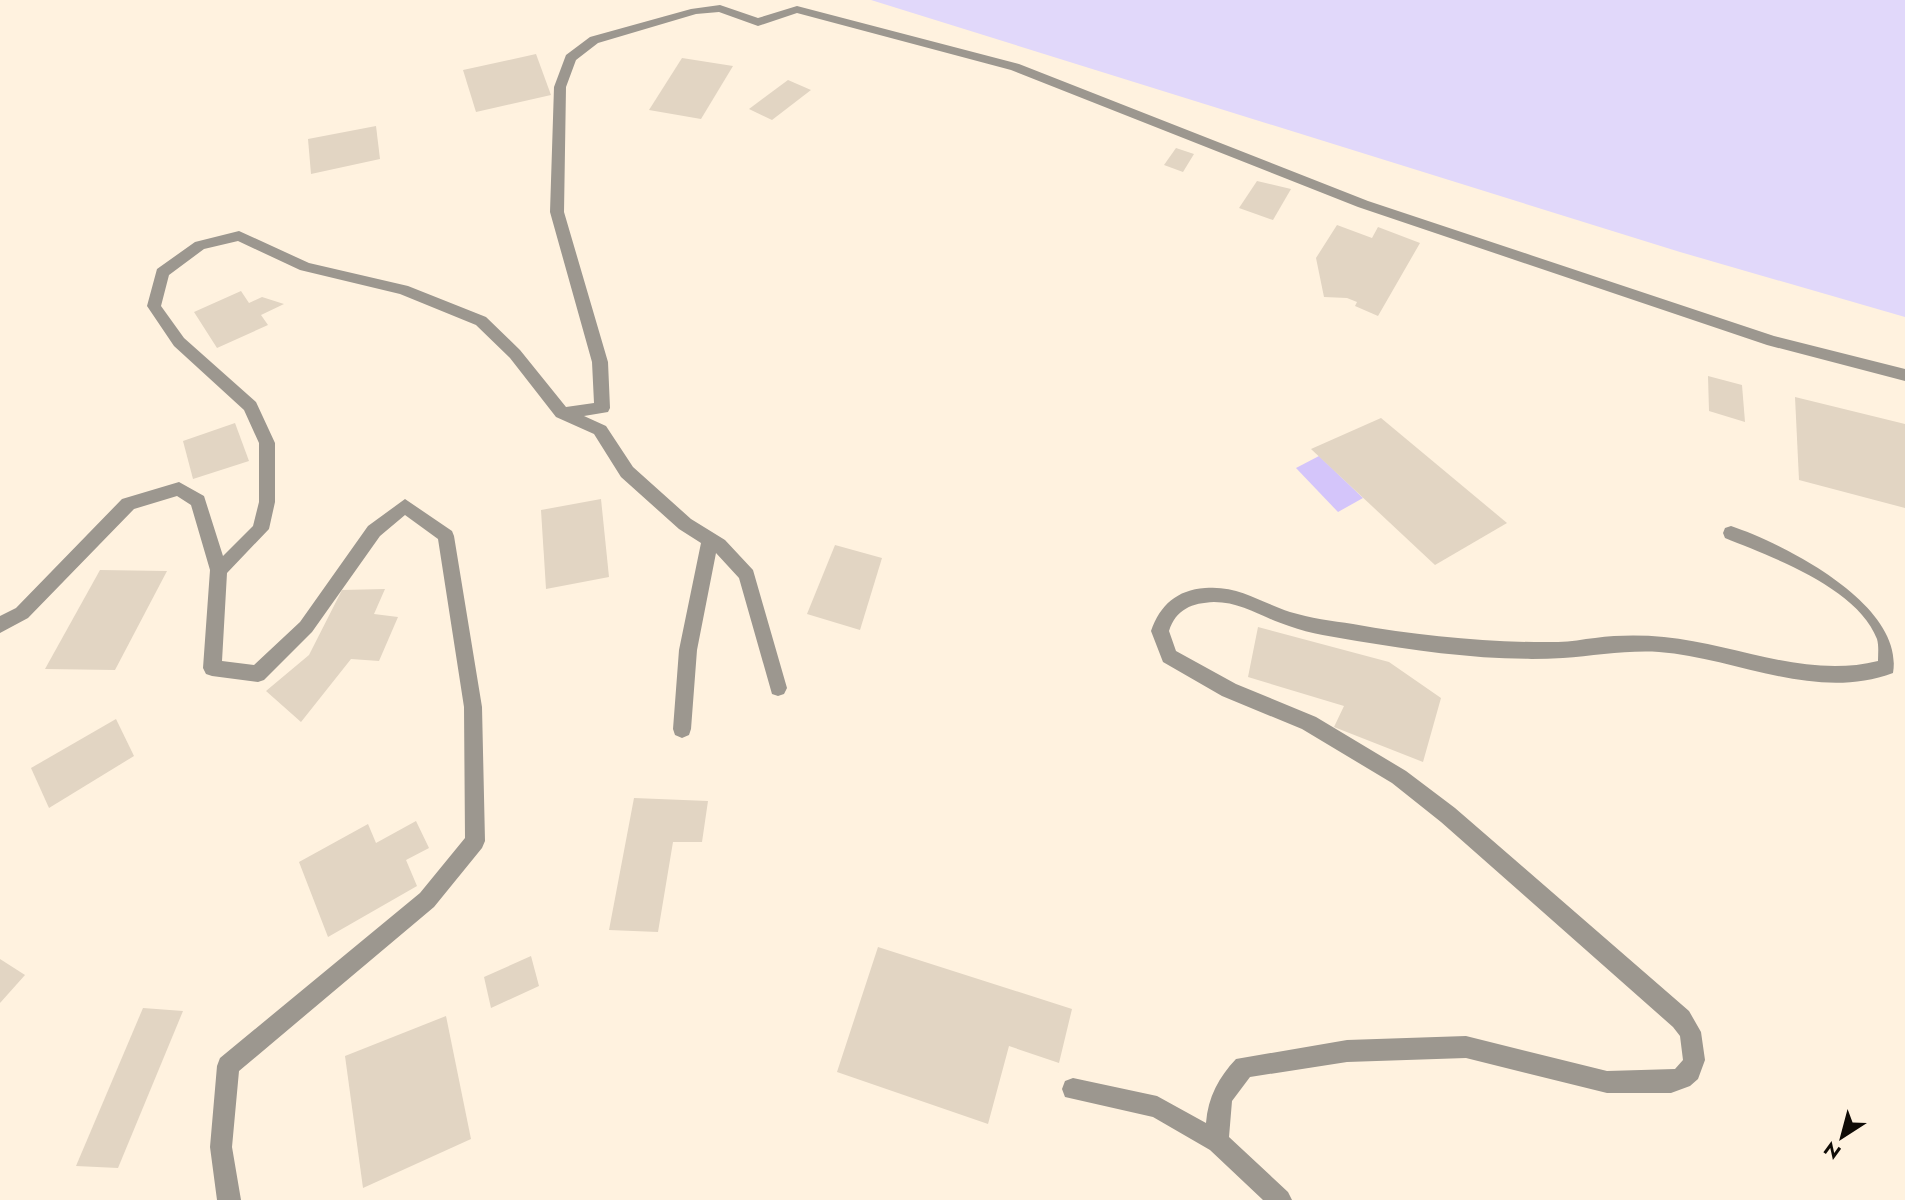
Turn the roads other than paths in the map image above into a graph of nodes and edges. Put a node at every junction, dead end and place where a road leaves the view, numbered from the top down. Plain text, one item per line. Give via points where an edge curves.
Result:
1 (1905, 376) edge
2 (562, 413) junction
3 (1731, 533) dead end
4 (710, 540) junction
5 (219, 570) junction
6 (0, 625) edge
7 (779, 688) dead end
8 (682, 729) dead end
9 (1073, 1089) dead end
10 (1218, 1142) junction
11 (229, 1200) edge
12 (1280, 1200) edge

1 - 2 street via 1772,341 1363,204 1015,67 797,9 758,22 720,8 593,40 570,58 559,87 557,212 600,362 603,408
2 - 4 street via 600,430 627,472
2 - 5 street via 515,354 481,321 403,290 305,267 239,236 200,244 162,273 154,306 179,342 250,406 267,443 267,502 261,529
3 - 10 street via 1836,577 1886,617 1894,642 1886,667 1842,676 1770,667 1675,646 1600,645 1566,650 1432,643 1281,616 1228,595 1193,597 1168,610 1160,631 1169,656 1229,690 1309,723 1399,777 1681,1019 1694,1046 1690,1070 1671,1082 1607,1082 1466,1047 1347,1051 1244,1067 1223,1091 1217,1116
4 - 7 street via 747,575
4 - 8 street via 688,650
5 - 6 street via 198,501 178,489 128,504 22,613
5 - 11 street via 212,668 258,674 306,627 374,531 405,506 446,536 473,707 475,841 427,900 228,1066 221,1147
9 - 10 street via 1157,1107
10 - 12 street

